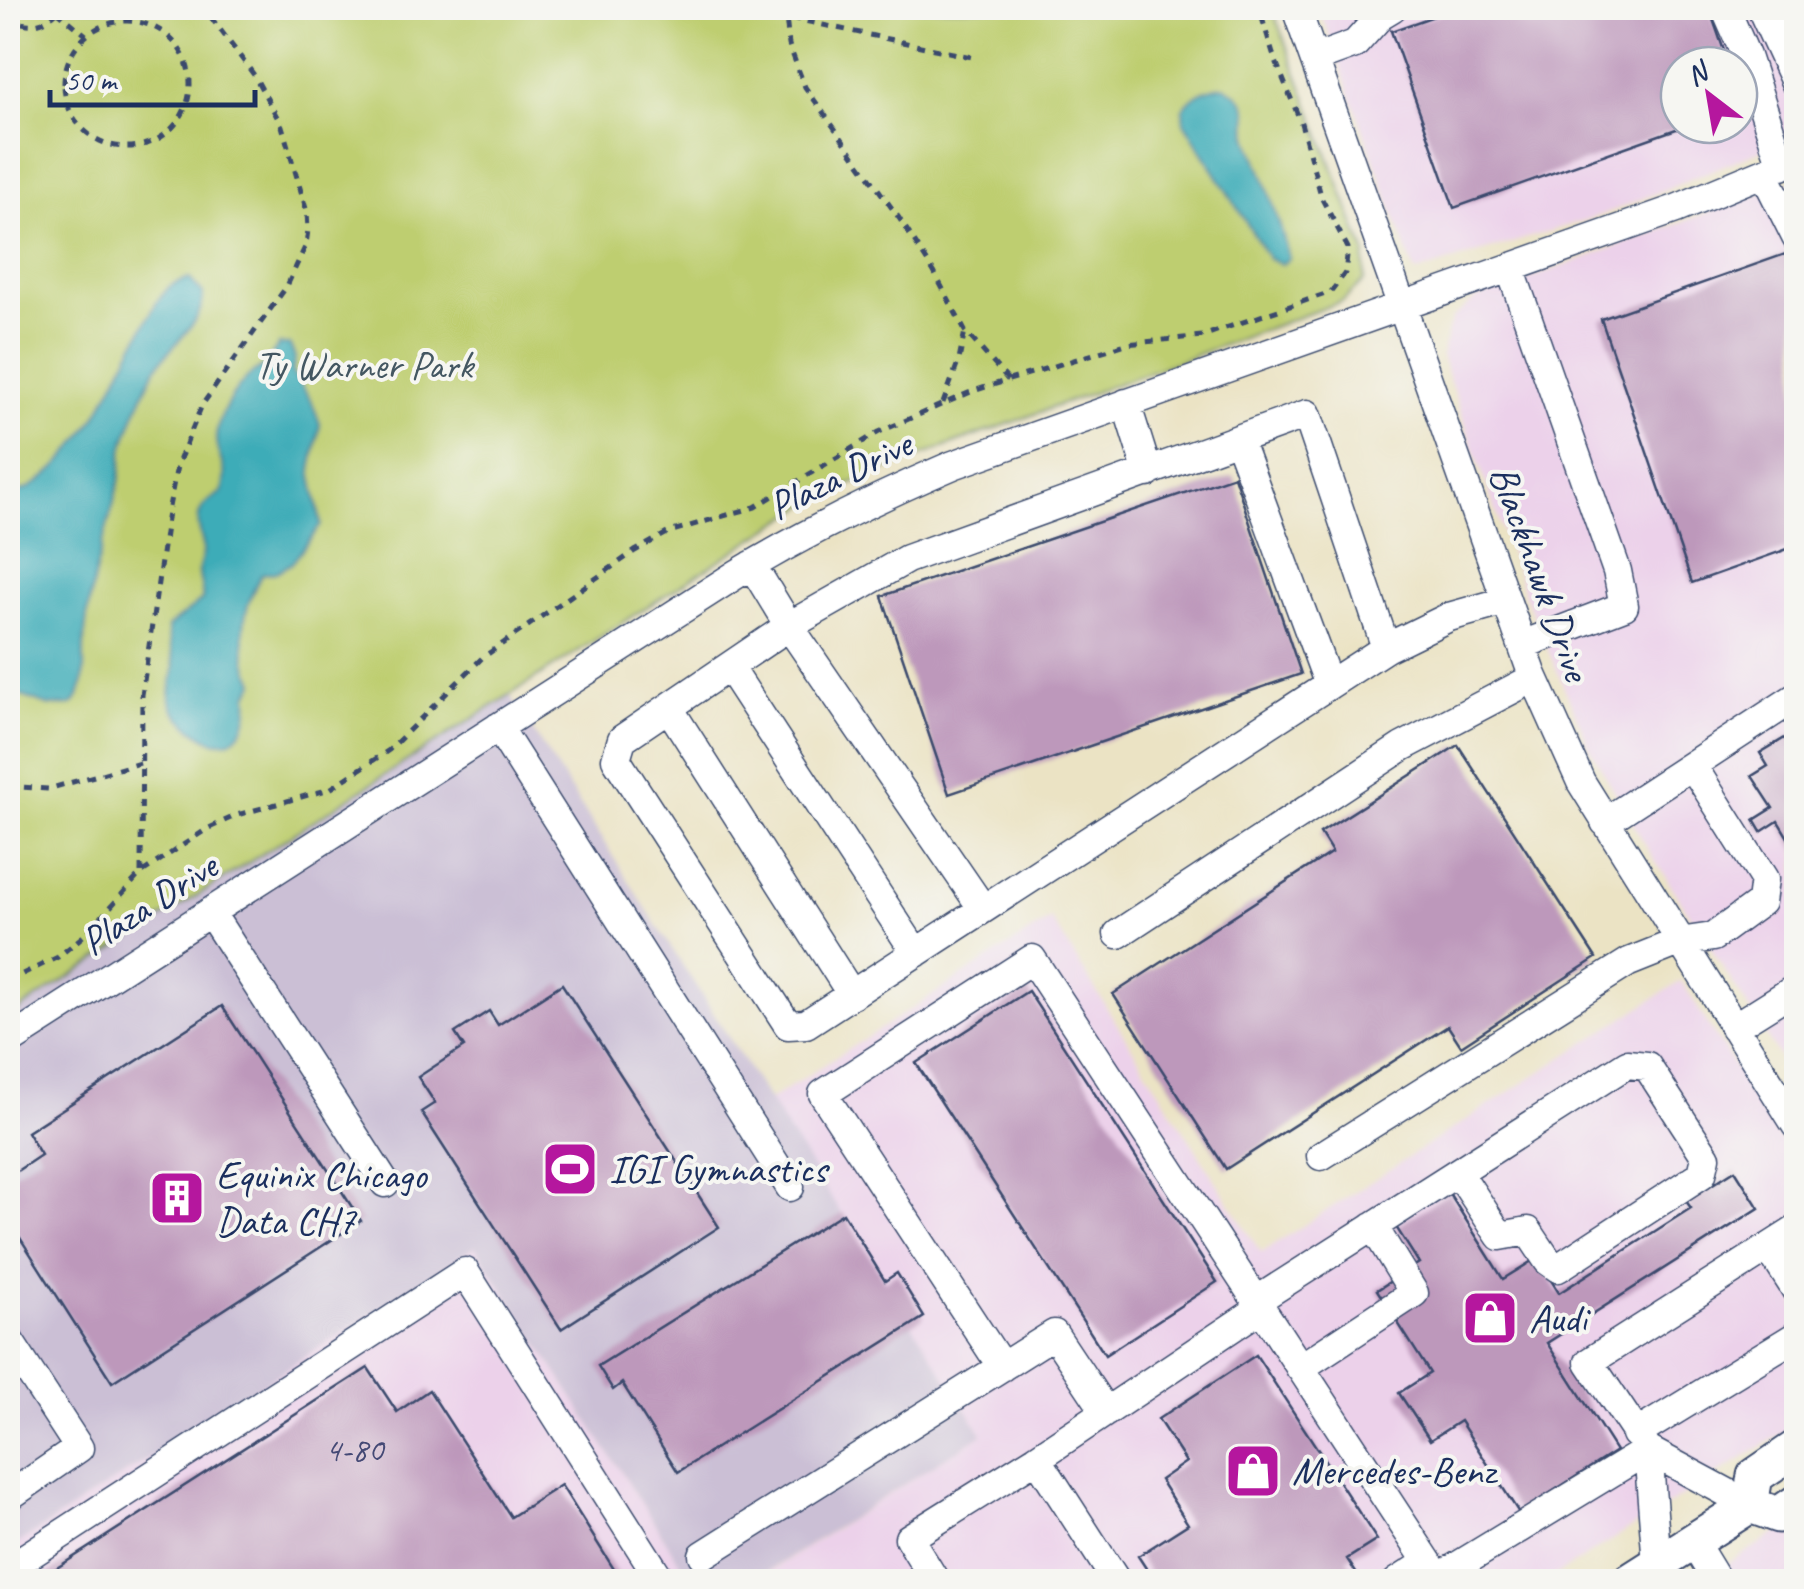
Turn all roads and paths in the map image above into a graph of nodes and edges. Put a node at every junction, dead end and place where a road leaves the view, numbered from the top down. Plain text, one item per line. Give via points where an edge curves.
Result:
1 (204, 8) edge
2 (780, 8) edge
3 (789, 8) edge
4 (1260, 8) edge
5 (1296, 8) edge
6 (1392, 8) edge
7 (1726, 8) edge
8 (1761, 8) edge
9 (59, 9) edge
10 (8, 15) edge
11 (786, 17) junction
12 (87, 36) junction
13 (976, 58) dead end
14 (1314, 59) junction
15 (1796, 84) edge
16 (1781, 167) edge
17 (1796, 237) edge
18 (1510, 268) junction
19 (1402, 306) junction
20 (965, 331) junction
21 (1008, 380) junction
22 (943, 403) junction
23 (1126, 404) junction
24 (1238, 439) junction
25 (1148, 473) junction
26 (752, 565) junction
27 (1506, 600) junction
28 (789, 626) junction
29 (1522, 645) junction
30 (1386, 648) junction
31 (729, 667) junction
32 (1534, 678) junction
33 (1329, 685) junction
34 (1796, 697) edge
35 (669, 708) junction
36 (498, 727) junction
37 (140, 763) junction
38 (1692, 764) junction
39 (8, 786) edge
40 (1605, 822) junction
41 (141, 872) junction
42 (983, 909) junction
43 (210, 912) junction
44 (1118, 934) dead end
45 (1679, 942) junction
46 (916, 953) junction
47 (8, 981) edge
48 (1796, 988) edge
49 (852, 994) junction
50 (1734, 1027) junction
51 (8, 1042) edge
52 (1789, 1096) edge
53 (1796, 1125) edge
54 (1321, 1156) dead end
55 (1458, 1172) junction
56 (384, 1183) dead end
57 (790, 1187) dead end
58 (1373, 1226) junction
59 (1796, 1230) edge
60 (1769, 1248) junction
61 (1796, 1290) edge
62 (1259, 1304) junction
63 (1796, 1336) edge
64 (8, 1339) edge
65 (1002, 1368) junction
66 (1300, 1368) junction
67 (1106, 1412) junction
68 (1642, 1442) junction
69 (1796, 1448) edge
70 (1036, 1458) junction
71 (8, 1497) edge
72 (1796, 1503) edge
73 (1750, 1505) junction
74 (1693, 1542) junction
75 (703, 1555) dead end
76 (8, 1569) edge
77 (1643, 1573) edge
78 (1436, 1574) edge
79 (662, 1582) edge
80 (936, 1582) edge
81 (1117, 1582) edge
82 (1397, 1582) edge
83 (1718, 1582) edge

1 - 37 path via 282,126 308,230 287,286 202,405 178,466 146,657
2 - 11 path
3 - 11 path
4 - 21 path via 1322,199 1348,248 1340,283 1320,298 1202,336 1126,344
5 - 14 street, Blackhawk Drive
6 - 14 street via 1355,44
7 - 16 street
8 - 15 street
9 - 10 path via 40,24 25,25
9 - 12 path
11 - 13 path
11 - 20 path via 805,87 919,248
12 - 12 path via 64,75 64,95 83,129 100,141 138,146 175,126 190,86 178,45 142,22 120,21
14 - 19 street, Blackhawk Drive
16 - 17 street
16 - 18 street, Plaza Drive
18 - 19 street, Plaza Drive
18 - 29 street via 1624,606
19 - 23 street, Plaza Drive
19 - 27 street, Blackhawk Drive
20 - 21 path
20 - 22 path
21 - 22 path
22 - 41 path via 879,432 755,507 669,532 635,551 482,658 389,750 354,774 330,789 206,829
23 - 25 street
23 - 26 street, Plaza Drive via 953,465
24 - 25 street
24 - 30 street via 1307,414
24 - 33 street
25 - 28 street via 907,559
26 - 28 street
26 - 36 street, Plaza Drive
27 - 29 street, Blackhawk Drive
27 - 30 street
28 - 31 street
28 - 42 street
29 - 32 street, Blackhawk Drive
30 - 33 street
31 - 35 street
31 - 46 street
32 - 40 street, Blackhawk Drive
32 - 44 street via 1402,747
33 - 42 street
34 - 38 street
35 - 49 street
35 - 49 street via 622,740 616,759 788,1025 806,1024
36 - 43 street, Plaza Drive
36 - 57 street
37 - 39 path via 48,789
37 - 41 path
38 - 40 street
38 - 45 street via 1764,879 1761,902 1714,937
40 - 45 street, Blackhawk Drive
41 - 47 path via 58,957
42 - 46 street
43 - 51 street, Plaza Drive
43 - 56 street
45 - 50 street, Blackhawk Drive
45 - 54 street via 1629,962
46 - 49 street
48 - 50 street
50 - 52 street, Blackhawk Drive
52 - 53 street, Blackhawk Drive
55 - 55 street via 1627,1064 1647,1066 1706,1158 1702,1174 1558,1268 1528,1231 1500,1236
55 - 58 street
58 - 62 street
58 - 66 street via 1414,1293
59 - 60 street
60 - 61 street
60 - 68 street via 1589,1362
62 - 65 street via 1032,958 823,1094
62 - 66 street
62 - 67 street
63 - 68 street
64 - 71 street via 79,1448
65 - 67 street via 1054,1334
65 - 75 street
66 - 78 street
67 - 70 street
68 - 73 street
68 - 77 street
68 - 78 street
69 - 73 main road via 1756,1476
70 - 80 street via 909,1538
70 - 81 street
72 - 73 main road via 1778,1515
73 - 74 main road
74 - 77 main road
74 - 83 street
76 - 79 street via 464,1272
78 - 82 street

